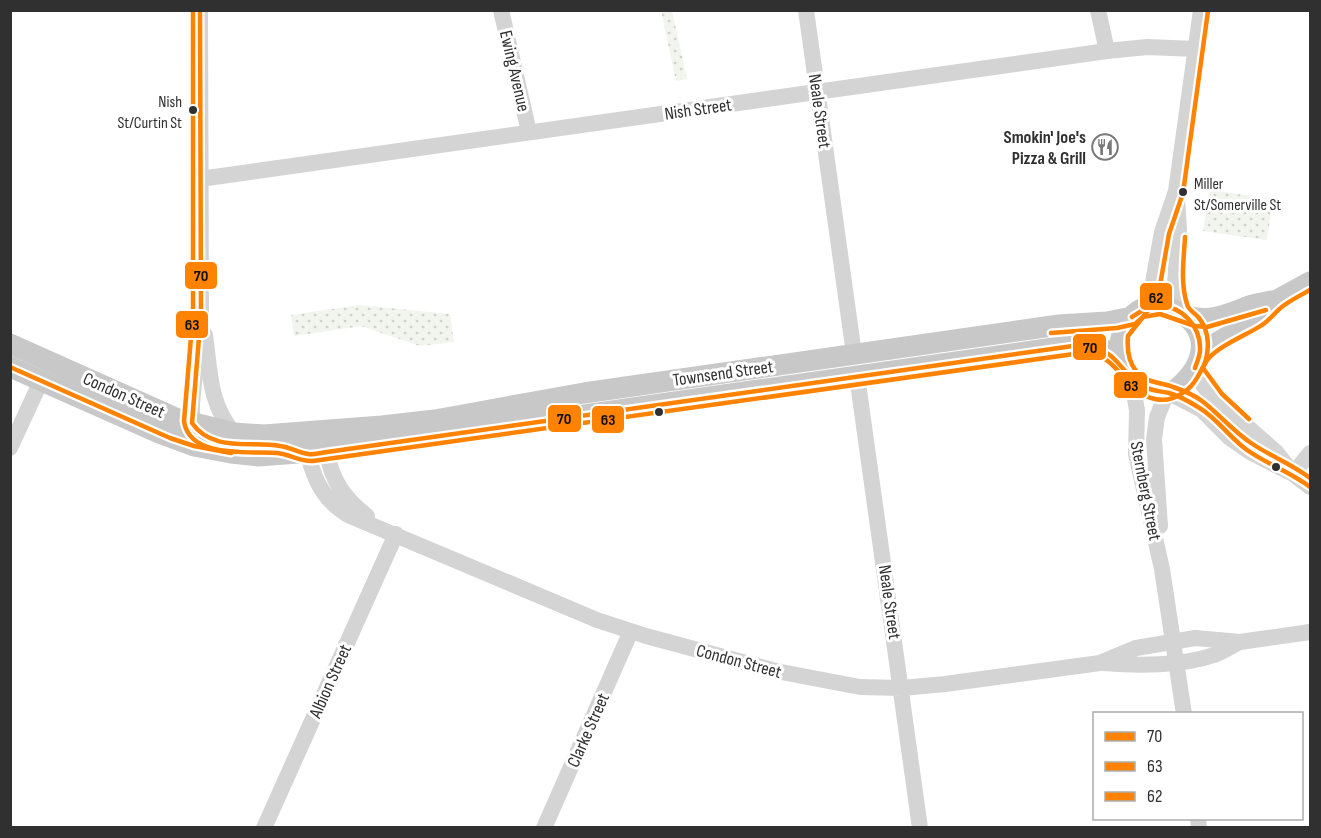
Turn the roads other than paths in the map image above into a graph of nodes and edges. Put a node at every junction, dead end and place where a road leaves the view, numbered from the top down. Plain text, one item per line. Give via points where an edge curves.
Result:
1 (200, 10) edge
2 (501, 10) edge
3 (806, 10) edge
4 (1098, 10) edge
5 (1201, 10) edge
6 (1196, 49) junction
7 (1107, 51) junction
8 (816, 92) junction
9 (529, 132) junction
10 (200, 178) junction
11 (1176, 191) junction
12 (1311, 282) edge
13 (1279, 299) junction
14 (201, 313) junction
15 (1136, 314) junction
16 (1184, 314) junction
17 (10, 344) edge
18 (854, 354) junction
19 (1198, 362) junction
20 (10, 367) edge
21 (1128, 372) junction
22 (857, 376) junction
23 (41, 381) junction
24 (1168, 393) junction
25 (192, 423) junction
26 (314, 432) joint
27 (234, 433) junction
28 (10, 448) edge
29 (317, 453) junction
30 (1311, 453) edge
31 (1293, 474) junction
32 (1311, 488) edge
33 (396, 534) junction
34 (1162, 569) junction
35 (631, 631) junction
36 (1311, 632) edge
37 (1174, 642) junction
38 (1240, 642) junction
39 (1177, 662) junction
40 (1100, 663) junction
41 (902, 688) junction
42 (1184, 712) edge
43 (264, 828) edge
44 (544, 828) edge
45 (920, 828) edge

1 - 10 street
2 - 9 street, Ewing Avenue
3 - 8 street, Neale Street
4 - 7 street
5 - 6 street
6 - 7 street, Nish Street via 1147,47
6 - 11 street
7 - 8 street, Nish Street
8 - 9 street, Nish Street
8 - 18 street, Neale Street
9 - 10 street, Nish Street
10 - 14 street
11 - 15 street via 1162,232 1152,288
11 - 16 street via 1179,229 1175,284
12 - 13 main road
13 - 16 main road via 1206,320
13 - 19 main road via 1262,316 1213,345
14 - 25 street
14 - 27 street via 215,402 220,416
15 - 16 main road via 1160,306
15 - 18 main road, Townsend Street via 1107,322 1059,325
15 - 21 main road via 1120,340
16 - 19 main road via 1199,335
17 - 25 main road, Condon Street
18 - 26 main road, Townsend Street via 584,393 435,420
19 - 24 main road via 1184,383
19 - 31 street via 1203,385 1210,394 1276,452
20 - 23 main road, Condon Street
21 - 22 main road, Townsend Street via 1103,348 1080,345
21 - 24 main road via 1150,389
21 - 34 street, Sternberg Street via 1137,410 1136,454
22 - 29 main road, Townsend Street
22 - 41 street, Neale Street
23 - 28 street
23 - 29 main road, Condon Street via 194,446 249,455
24 - 31 street via 1202,410 1250,452
24 - 34 street, Sternberg Street via 1157,417 1154,439
25 - 27 main road, Condon Street
25 - 29 main road via 201,435 214,441
26 - 27 main road, Condon Street
29 - 33 street, Condon Street via 317,481 331,503 350,516
30 - 31 street
31 - 32 street
33 - 35 street, Condon Street via 572,611
33 - 43 street, Albion Street
34 - 37 street, Sternberg Street
35 - 41 street, Condon Street via 801,677 860,687
35 - 44 street, Clarke Street
36 - 38 street, Condon Street
37 - 38 street, Condon Street via 1195,638
37 - 39 street, Sternberg Street
37 - 40 street, Condon Street via 1136,648
38 - 39 street, Condon Street via 1215,655
39 - 40 street, Condon Street via 1136,666
39 - 42 street, Sternberg Street
40 - 41 street, Condon Street
41 - 45 street, Neale Street

